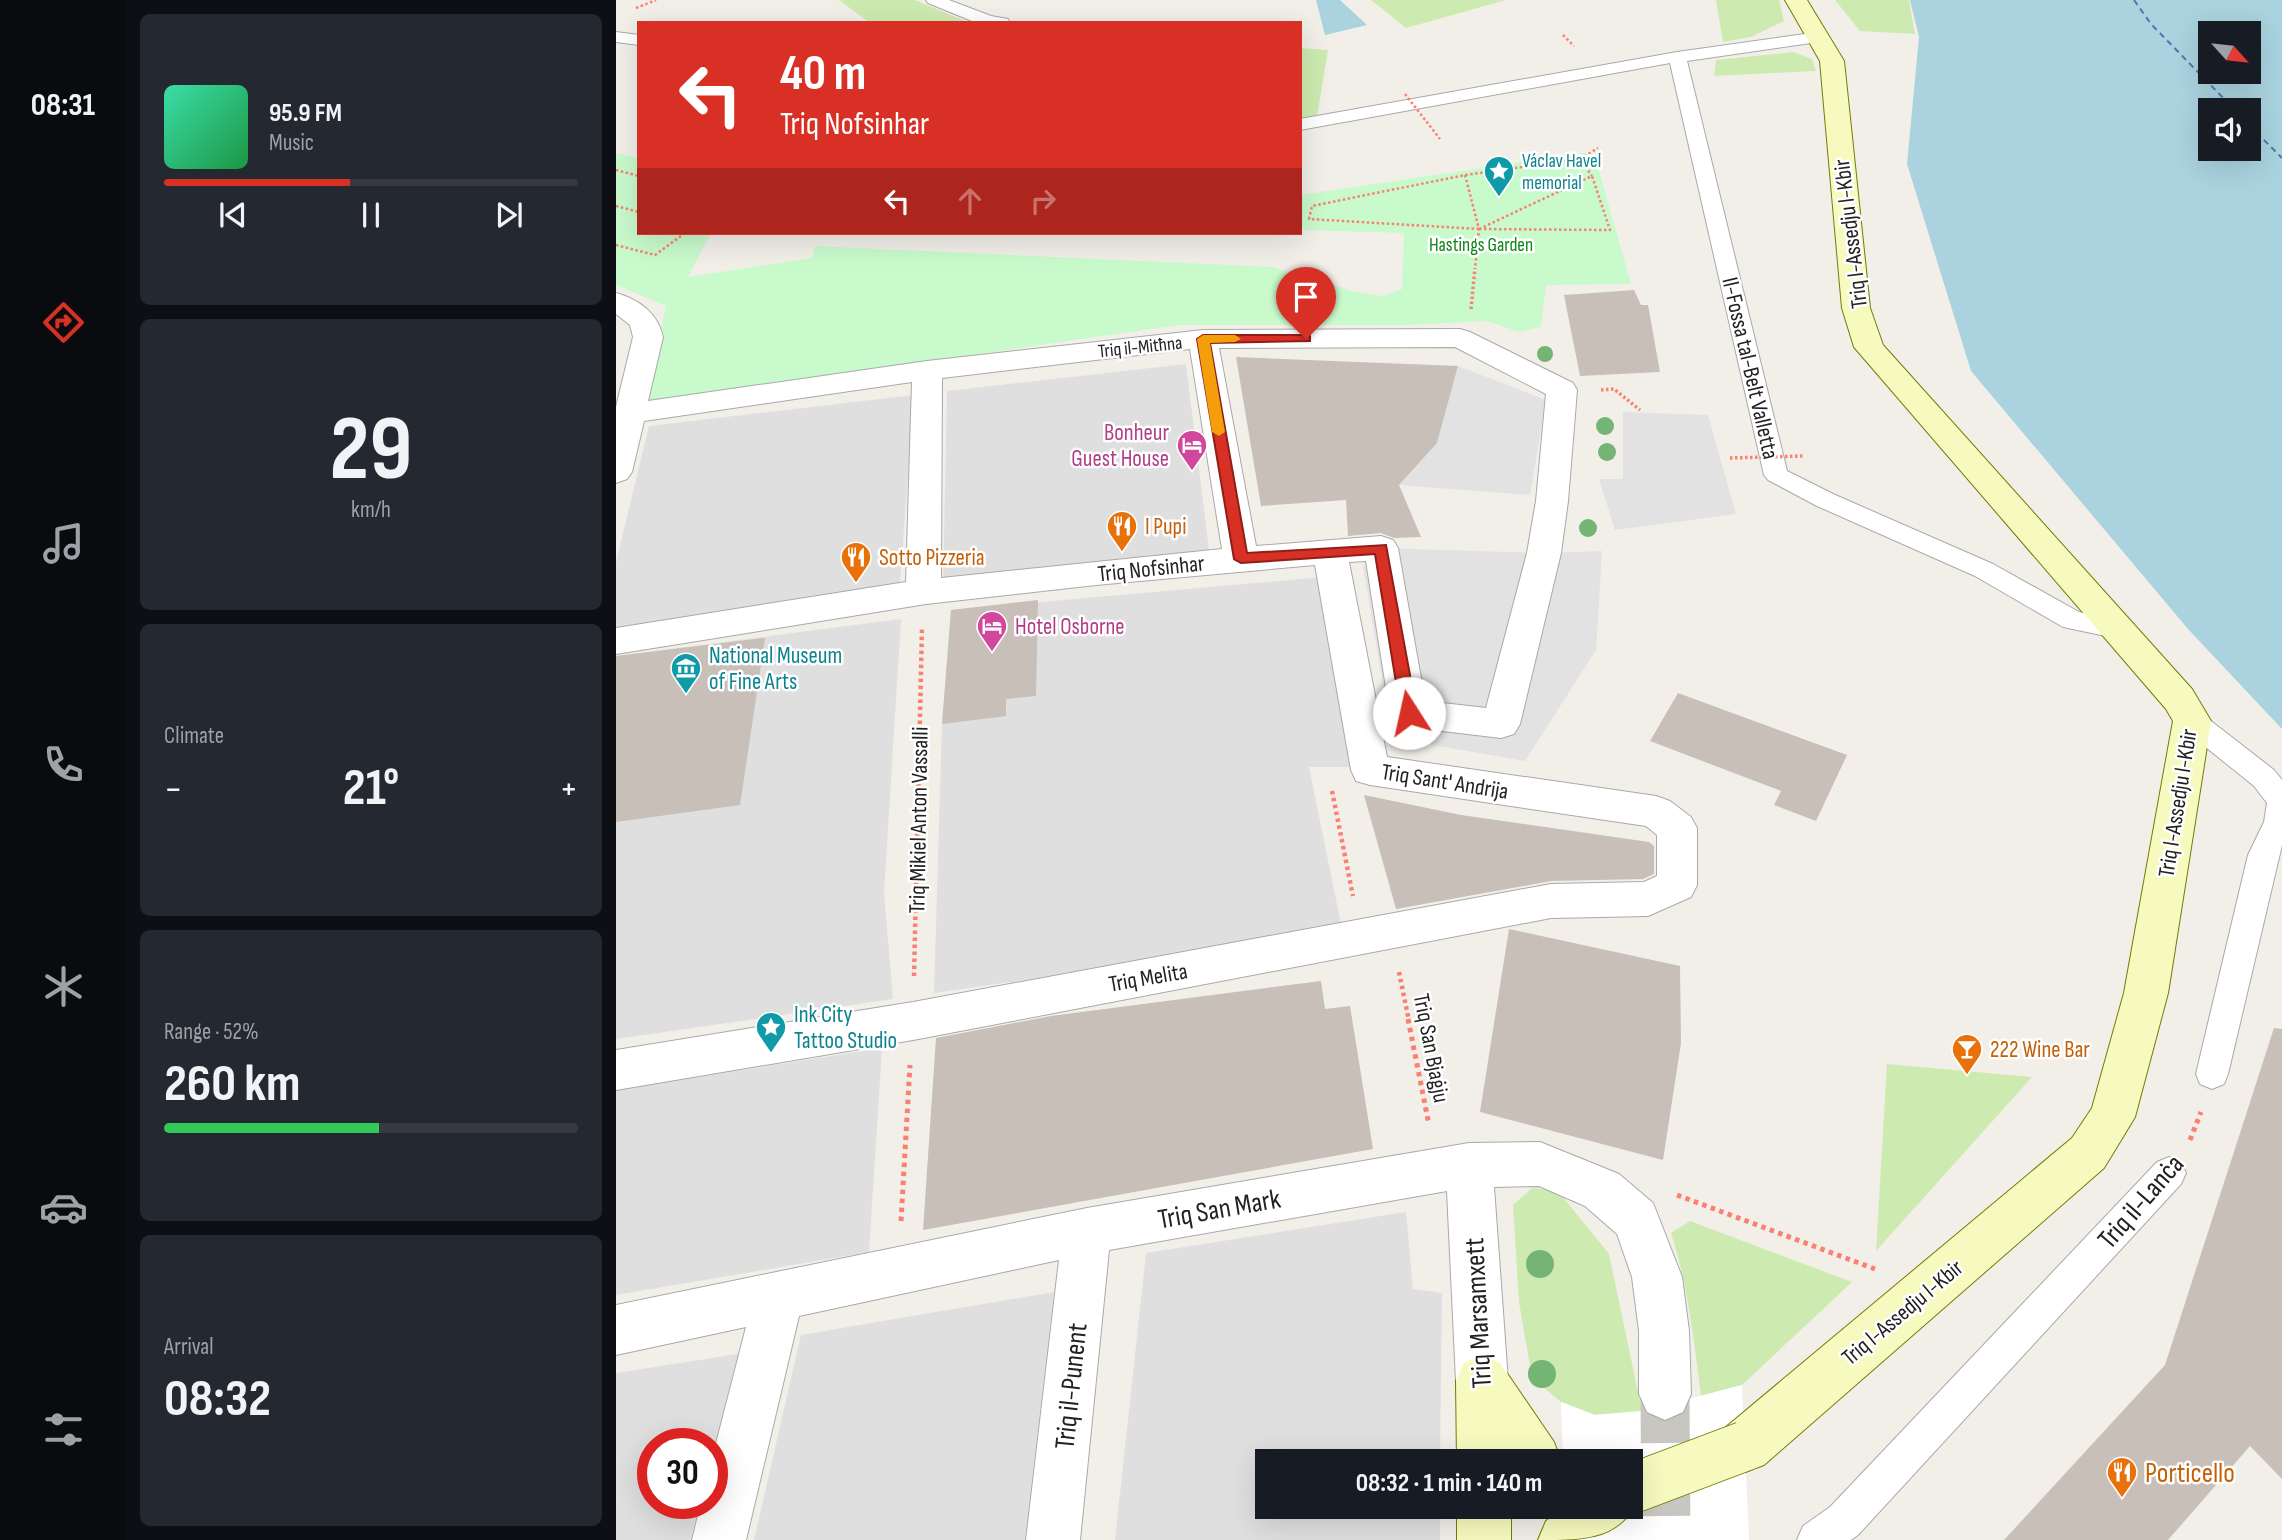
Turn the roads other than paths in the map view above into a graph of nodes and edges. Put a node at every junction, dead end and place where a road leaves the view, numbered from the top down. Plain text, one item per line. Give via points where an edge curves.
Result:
1 (934, 0) edge
2 (1796, 0) edge
3 (993, 21) edge
4 (616, 37) edge
5 (1819, 37) junction
6 (637, 40) edge
7 (1677, 57) junction
8 (1302, 125) edge
9 (616, 302) edge
10 (1203, 339) junction
11 (927, 370) junction
12 (628, 414) junction
13 (616, 472) edge
14 (1330, 552) junction
15 (1544, 553) joint
16 (1241, 559) junction
17 (923, 592) junction
18 (2120, 630) junction
19 (616, 641) edge
20 (2192, 721) junction
21 (1677, 885) joint
22 (616, 1070) edge
23 (2212, 1074) road end
24 (1453, 1168) junction
25 (2169, 1173) road end
26 (1087, 1231) junction
27 (779, 1294) junction
28 (616, 1330) edge
29 (1482, 1381) junction
30 (1665, 1394) tunnel mouth
31 (1483, 1449) edge
32 (1527, 1449) edge
33 (1643, 1484) edge
34 (1484, 1519) edge
35 (1592, 1519) edge
36 (719, 1540) edge
37 (1053, 1540) edge
38 (1485, 1540) edge
39 (1565, 1540) edge
40 (1817, 1540) edge

1 - 3 lane
2 - 5 street, Triq l-Assedju l-Kbir
4 - 6 lane
5 - 7 lane
5 - 18 street, Triq l-Assedju l-Kbir via 1832,61 1856,308 1869,347
7 - 8 lane
7 - 18 lane, Il-Fossa tal-Belt Valletta via 1776,475 1984,570 2072,620
9 - 12 street via 641,317 648,337
10 - 11 street, Triq il-Mitħna
10 - 15 street, Triq il-Mitħna via 1460,338 1562,390
10 - 16 street
11 - 12 street, Triq il-Mitħna
11 - 17 street
12 - 13 street
14 - 15 street, Triq Nofsinhar via 1381,548 1409,713 1501,723
14 - 16 street, Triq Nofsinhar
14 - 21 street, Triq Sant' Andrija via 1370,770 1656,812 1677,828
16 - 17 street, Triq Nofsinhar
17 - 19 street, Triq Nofsinhar
18 - 20 street, Triq l-Assedju l-Kbir
20 - 23 lane via 2264,778 2282,801 2263,855
20 - 33 street, Triq l-Assedju l-Kbir, bridge via 2146,993 2112,1117 2088,1153 1745,1446
21 - 22 street, Triq Melita via 1648,899 1551,901 913,1021
24 - 26 street, Triq San Mark
24 - 29 street, Triq Marsamxett
24 - 30 street, Triq San Mark via 1540,1164 1602,1190 1636,1219 1657,1276
25 - 40 lane, Triq il-Lanċa via 1844,1521
26 - 27 street, Triq San Mark
26 - 37 street, Triq il-Punent
27 - 28 street, Triq San Mark
27 - 36 street
29 - 31 street, Triq Marsamxett
29 - 32 street
34 - 38 street
35 - 39 street

